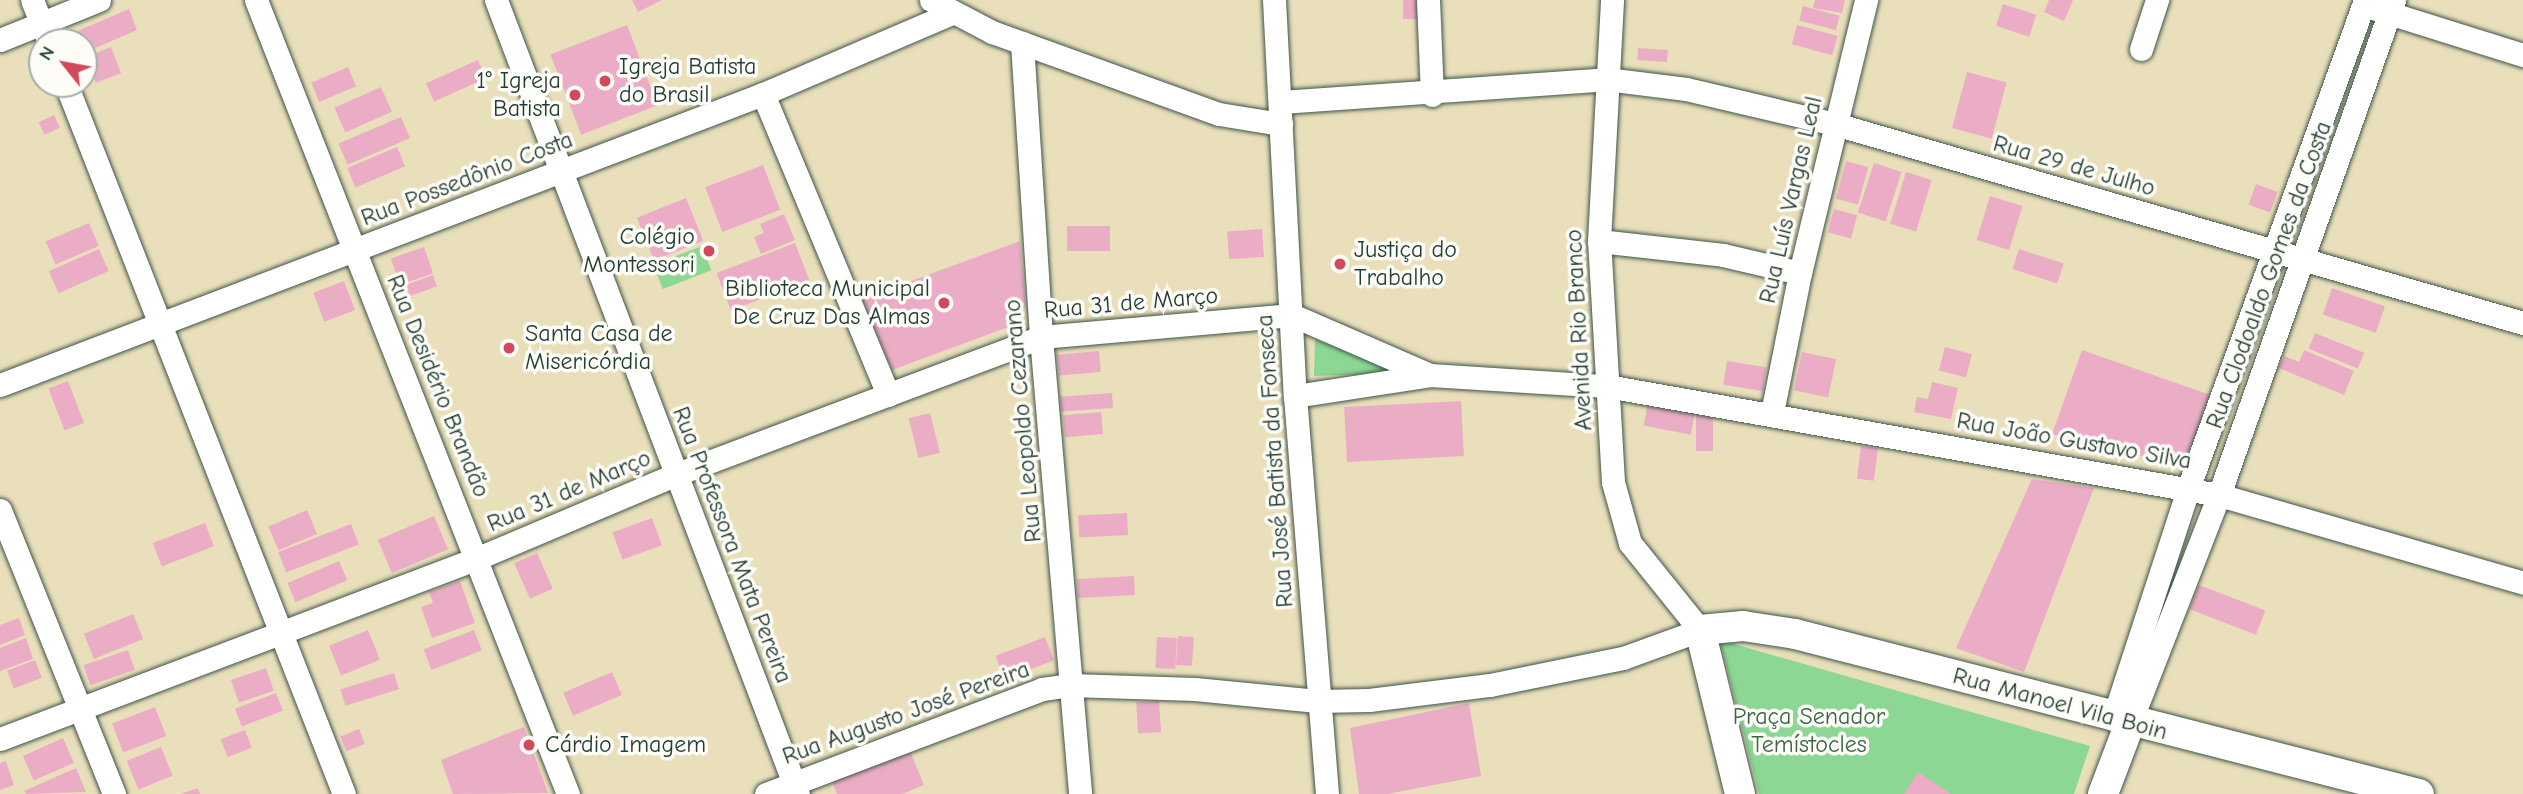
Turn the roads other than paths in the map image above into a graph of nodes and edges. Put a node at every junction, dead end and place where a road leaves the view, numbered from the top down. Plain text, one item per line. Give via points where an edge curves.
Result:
1 (32, 0) edge
2 (99, 0) edge
3 (256, 0) edge
4 (496, 0) edge
5 (931, 0) edge
6 (1274, 0) edge
7 (1428, 0) edge
8 (1612, 0) edge
9 (1866, 0) edge
10 (2157, 0) edge
11 (2364, 2) edge
12 (2392, 7) edge
13 (950, 14) junction
14 (43, 28) edge
15 (53, 28) edge
16 (28, 36) edge
17 (0, 40) edge
18 (1023, 43) junction
19 (2141, 49) dead end
20 (2523, 55) edge
21 (1606, 79) junction
22 (763, 94) junction
23 (1432, 95) junction
24 (72, 98) edge
25 (1281, 113) junction
26 (1835, 124) junction
27 (562, 170) junction
28 (1599, 241) junction
29 (356, 249) junction
30 (2275, 251) junction
31 (2302, 258) junction
32 (1800, 273) junction
33 (1292, 315) junction
34 (2523, 323) edge
35 (162, 325) junction
36 (1041, 337) junction
37 (1430, 375) junction
38 (0, 385) edge
39 (1607, 386) junction
40 (888, 395) junction
41 (1295, 396) junction
42 (1772, 413) junction
43 (677, 474) junction
44 (2188, 489) junction
45 (2219, 495) junction
46 (0, 510) edge
47 (478, 558) junction
48 (2523, 583) edge
49 (1700, 630) junction
50 (281, 633) junction
51 (1070, 685) junction
52 (1317, 701) junction
53 (80, 708) junction
54 (2121, 721) junction
55 (0, 739) edge
56 (796, 789) edge
57 (114, 794) edge
58 (344, 794) edge
59 (568, 794) edge
60 (766, 794) edge
61 (1080, 794) edge
62 (1327, 794) edge
63 (1740, 794) edge
64 (2103, 794) edge
65 (2419, 794) edge

1 - 14 street
2 - 15 street
3 - 29 street, Rua Desidério Brandão
4 - 27 street, Rua Professora Mata Pereira
5 - 13 street, Rua 29 de Julho
6 - 25 street, Rua José Batista da Fonseca
7 - 23 street
8 - 21 street, Avenida Rio Branco
9 - 26 street, Rua Luís Vargas Leal
10 - 19 street
11 - 12 street
11 - 30 street, Rua Clodoaldo Gomes da Costa
12 - 20 street
12 - 31 street, Rua Clodoaldo Gomes da Costa
13 - 18 street, Rua 29 de Julho
13 - 22 street, Rua Possedônio Costa
16 - 17 street
18 - 25 street, Rua 29 de Julho via 1219,114
18 - 36 street, Rua Leopoldo Cezarano
21 - 23 street, Rua 29 de Julho
21 - 26 street, Rua 29 de Julho via 1700,92
21 - 28 street, Avenida Rio Branco
22 - 27 street, Rua Possedônio Costa
22 - 40 street
23 - 25 street, Rua 29 de Julho
24 - 35 street
25 - 33 street, Rua José Batista da Fonseca
26 - 30 street, Rua 29 de Julho
26 - 32 street, Rua Luís Vargas Leal
27 - 29 street, Rua Possedônio Costa
27 - 43 street, Rua Professora Mata Pereira
28 - 32 street via 1723,255
28 - 39 street, Avenida Rio Branco
29 - 35 street, Rua Possedônio Costa
29 - 47 street, Rua Desidério Brandão
30 - 31 street, Rua 29 de Julho
30 - 44 street, Rua Clodoaldo Gomes da Costa
31 - 34 street, Rua 29 de Julho
31 - 45 street, Rua Clodoaldo Gomes da Costa
32 - 42 street, Rua Luís Vargas Leal
33 - 36 street, Rua 31 de Março
33 - 37 street
33 - 41 street, Rua José Batista da Fonseca
35 - 38 street, Rua Possedônio Costa
35 - 50 street
36 - 40 street, Rua 31 de Março
36 - 51 street, Rua Leopoldo Cezarano
37 - 39 street, Rua João Gustavo Silva
37 - 41 street
39 - 42 street, Rua João Gustavo Silva
39 - 49 street, Avenida Rio Branco via 1613,482 1630,543
40 - 43 street, Rua 31 de Março
41 - 52 street, Rua José Batista da Fonseca
42 - 44 street, Rua João Gustavo Silva
43 - 47 street, Rua 31 de Março
43 - 56 street, Rua Professora Mata Pereira
44 - 45 street, Rua João Gustavo Silva
44 - 54 street, Rua Clodoaldo Gomes da Costa
45 - 48 street, Rua João Gustavo Silva
45 - 54 street, Rua Clodoaldo Gomes da Costa
46 - 53 street
47 - 50 street, Rua 31 de Março
47 - 59 street, Rua Desidério Brandão
49 - 52 street, Rua Augusto José Pereira via 1623,658 1490,685 1369,700
49 - 54 main road, Rua Manoel Vila Boin via 1743,626 1794,634
49 - 63 main road
50 - 53 street, Rua 31 de Março
50 - 58 street
51 - 52 street, Rua Augusto José Pereira via 1266,693
51 - 56 street, Rua Augusto José Pereira via 1018,696
51 - 61 street, Rua Leopoldo Cezarano
52 - 62 street, Rua José Batista da Fonseca
53 - 55 street, Rua 31 de Março
53 - 57 street
54 - 64 main road
54 - 65 main road, Rua Manoel Vila Boin
56 - 60 street, Rua Augusto José Pereira

